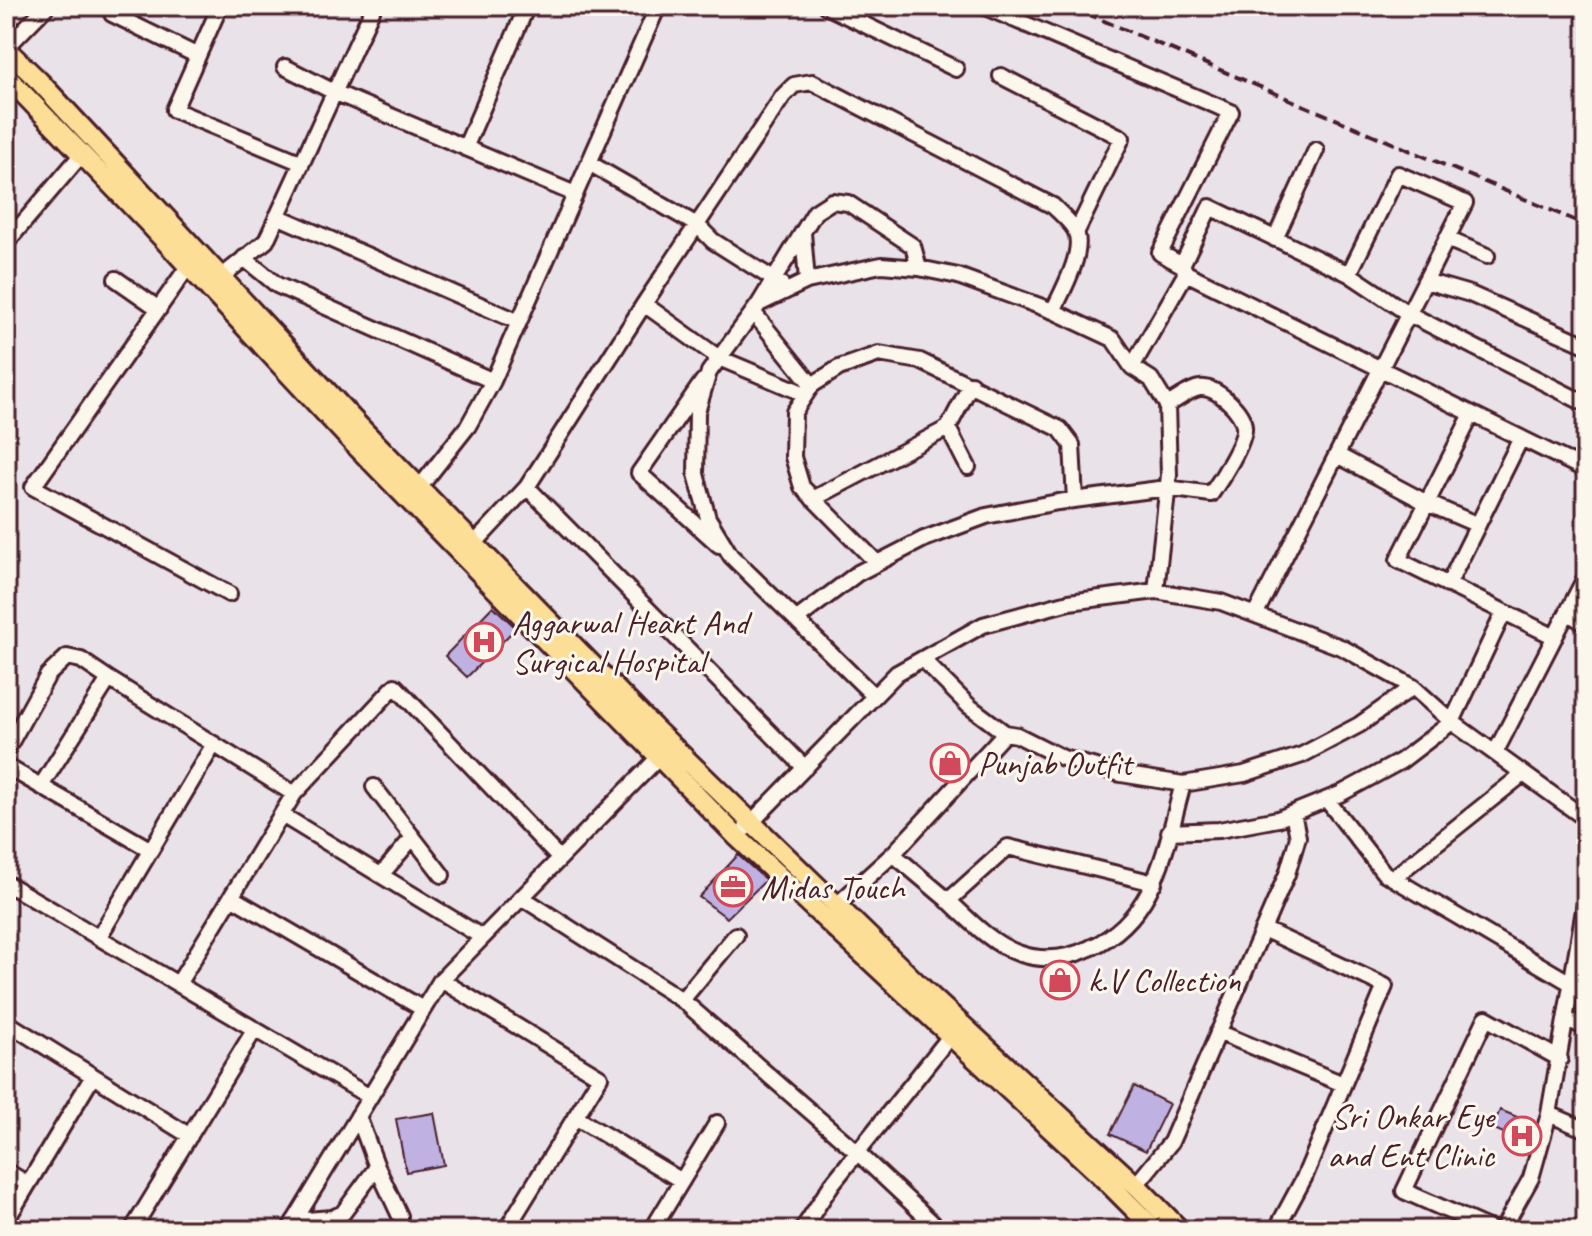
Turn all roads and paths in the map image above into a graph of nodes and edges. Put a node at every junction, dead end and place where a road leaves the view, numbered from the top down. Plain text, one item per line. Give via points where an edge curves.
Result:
1 (47, 6) edge
2 (220, 6) edge
3 (374, 6) edge
4 (527, 6) edge
5 (658, 6) edge
6 (826, 6) edge
7 (983, 6) edge
8 (112, 14) dead end
9 (6, 49) edge
10 (198, 56) junction
11 (285, 67) dead end
12 (956, 69) dead end
13 (6, 76) edge
14 (1001, 76) dead end
15 (334, 92) junction
16 (465, 148) junction
17 (1316, 150) dead end
18 (82, 154) junction
19 (302, 163) junction
20 (589, 163) junction
21 (575, 194) junction
22 (277, 216) junction
23 (697, 225) junction
24 (1077, 231) junction
25 (803, 233) junction
26 (1275, 239) junction
27 (1447, 239) junction
28 (6, 243) edge
29 (913, 246) junction
30 (1487, 256) dead end
31 (244, 258) junction
32 (193, 259) junction
33 (881, 265) junction
34 (919, 268) junction
35 (1184, 269) junction
36 (1349, 274) junction
37 (116, 279) dead end
38 (774, 279) junction
39 (807, 281) junction
40 (1425, 281) junction
41 (214, 282) junction
42 (790, 289) junction
43 (644, 304) junction
44 (756, 308) junction
45 (159, 309) junction
46 (1053, 311) junction
47 (1409, 314) junction
48 (519, 322) junction
49 (1586, 345) edge
50 (719, 358) junction
51 (1132, 367) junction
52 (1381, 369) junction
53 (709, 372) junction
54 (493, 381) junction
55 (971, 384) junction
56 (808, 389) junction
57 (1586, 404) edge
58 (1167, 405) junction
59 (1472, 414) junction
60 (948, 428) junction
61 (1521, 438) junction
62 (1337, 455) junction
63 (968, 467) dead end
64 (1586, 470) edge
65 (527, 487) junction
66 (419, 488) junction
67 (1167, 488) junction
68 (813, 499) junction
69 (1075, 500) junction
70 (1427, 503) junction
71 (1478, 525) junction
72 (474, 544) junction
73 (731, 556) junction
74 (877, 563) junction
75 (1586, 576) edge
76 (1448, 585) junction
77 (1156, 591) junction
78 (229, 594) dead end
79 (1504, 612) junction
80 (1256, 613) junction
81 (1568, 613) junction
82 (797, 619) junction
83 (1586, 624) edge
84 (1555, 637) junction
85 (922, 659) junction
86 (109, 679) junction
87 (1413, 687) junction
88 (874, 696) junction
89 (1452, 722) junction
90 (1005, 733) junction
91 (214, 744) junction
92 (6, 751) edge
93 (665, 751) junction
94 (1495, 753) junction
95 (6, 766) edge
96 (805, 768) junction
97 (1523, 774) junction
98 (1183, 784) junction
99 (41, 786) junction
100 (374, 787) dead end
101 (294, 794) junction
102 (1327, 800) junction
103 (1293, 813) junction
104 (282, 815) junction
105 (1586, 819) edge
106 (751, 823) junction
107 (1169, 832) junction
108 (413, 837) junction
109 (737, 837) junction
110 (151, 850) junction
111 (893, 854) junction
112 (559, 858) junction
113 (381, 875) junction
114 (442, 875) dead end
115 (1393, 878) junction
116 (6, 883) edge
117 (1154, 883) junction
118 (231, 897) junction
119 (521, 897) junction
120 (1586, 898) edge
121 (948, 901) junction
122 (837, 905) junction
123 (1263, 929) junction
124 (736, 935) dead end
125 (99, 937) junction
126 (482, 937) junction
127 (441, 980) junction
128 (178, 984) junction
129 (1572, 984) junction
130 (682, 1000) junction
131 (423, 1009) junction
132 (1567, 1019) junction
133 (6, 1022) edge
134 (1586, 1028) edge
135 (255, 1029) junction
136 (955, 1030) junction
137 (1218, 1032) junction
138 (1560, 1059) junction
139 (93, 1076) junction
140 (1343, 1084) junction
141 (370, 1097) junction
142 (1549, 1114) junction
143 (358, 1116) junction
144 (575, 1117) junction
145 (717, 1123) dead end
146 (1586, 1130) edge
147 (190, 1136) junction
148 (857, 1152) junction
149 (377, 1167) junction
150 (6, 1171) edge
151 (682, 1181) junction
152 (28, 1184) junction
153 (1136, 1185) junction
154 (400, 1216) dead end
155 (6, 1221) edge
156 (292, 1226) edge
157 (933, 1227) edge
158 (132, 1230) edge
159 (506, 1230) edge
160 (652, 1230) edge
161 (802, 1230) edge
162 (1155, 1230) edge
163 (1180, 1230) edge
164 (1276, 1230) edge
165 (1492, 1230) edge
166 (1502, 1230) edge

1 - 9 street
2 - 10 street
3 - 15 street
4 - 16 street
5 - 20 street
6 - 12 street
7 - 35 street via 1231,112 1160,253
8 - 10 street
9 - 32 main road
10 - 19 street via 174,110
11 - 15 street
13 - 18 main road
14 - 24 street via 1122,138
15 - 16 street
15 - 19 street
16 - 21 street
17 - 26 street
18 - 28 street
18 - 32 main road
19 - 22 street
20 - 21 street
20 - 23 street
21 - 48 street
22 - 31 street via 266,241
22 - 48 street
23 - 24 street via 783,96 794,85 812,82 1053,206
23 - 38 street
23 - 43 street
24 - 46 street via 1071,273
25 - 29 street via 815,212 832,201 848,203
25 - 38 street
25 - 39 street
26 - 35 street via 1210,207
26 - 36 street
27 - 30 street
27 - 36 street via 1465,203 1398,174
27 - 40 street
29 - 33 street
29 - 34 street
31 - 41 street
31 - 54 street via 277,285
32 - 41 main road
32 - 45 street
33 - 34 street
33 - 39 street
34 - 46 street via 958,276
35 - 51 street
35 - 52 street
36 - 47 street
37 - 45 street
38 - 42 street
38 - 44 street
39 - 42 street
40 - 47 street
40 - 49 street via 1470,294
41 - 66 main road
41 - 93 main road via 355,445
42 - 44 street
43 - 50 street
43 - 65 street
44 - 50 street
44 - 56 street
45 - 78 street via 33,487
46 - 51 street via 1113,339
47 - 52 street
47 - 57 street
48 - 54 street
50 - 53 street
50 - 56 street
51 - 58 street via 1151,379
52 - 59 street
52 - 62 street
53 - 73 street via 697,412 696,474 708,518
53 - 73 street via 639,473
54 - 66 street via 468,426
55 - 56 street via 920,361 879,354 839,368
55 - 60 street
55 - 69 street via 1060,429 1072,445
56 - 68 street via 794,412 793,457 802,487
58 - 67 street
58 - 67 street via 1198,388 1211,389 1240,414 1245,428 1211,494
59 - 61 street
59 - 70 street
60 - 63 street
60 - 68 street
61 - 64 street
61 - 71 street
62 - 70 street
62 - 80 street
65 - 72 street
65 - 96 street
66 - 72 main road
67 - 69 street
67 - 77 street
68 - 74 street
69 - 74 street via 986,516
70 - 71 street
70 - 76 street via 1398,560
71 - 76 street
72 - 93 main road
73 - 82 street
74 - 82 street
75 - 81 street
76 - 79 street
77 - 80 street
77 - 85 street via 1069,602 983,625
79 - 84 street
79 - 89 street
80 - 87 street via 1343,648
81 - 83 street
81 - 84 street
82 - 88 street
84 - 94 street
85 - 88 street via 897,673
85 - 90 street
86 - 91 street
86 - 92 street via 67,657 48,675
86 - 99 street
87 - 89 street
87 - 98 street via 1359,725 1302,755 1244,774
88 - 96 street
89 - 94 street
89 - 102 street via 1401,761
90 - 98 street via 1063,758
90 - 111 street
91 - 101 street
91 - 110 street
93 - 106 main road
93 - 109 main road
93 - 112 street
94 - 97 street
95 - 99 street
96 - 106 street
97 - 105 street
97 - 115 street
98 - 107 street
99 - 110 street
100 - 108 street
101 - 104 street
101 - 112 street via 395,686
102 - 103 street
102 - 115 street
103 - 107 street via 1219,830
103 - 123 street via 1298,837
104 - 113 street
104 - 118 street
106 - 109 street
106 - 122 main road
107 - 117 street
108 - 113 street
108 - 114 street
109 - 136 main road
110 - 125 street
111 - 121 street
111 - 122 street
112 - 119 street
113 - 126 street
115 - 129 street
116 - 125 street
117 - 121 street via 1008,847
117 - 121 street via 1131,920 1105,942 1048,959 1017,953
118 - 128 street
118 - 131 street
119 - 126 street
119 - 130 street
120 - 129 street
122 - 136 main road
123 - 137 street
123 - 140 street via 1385,986
124 - 130 street
125 - 128 street
126 - 127 street
127 - 131 street
127 - 144 street via 600,1077
128 - 135 street
129 - 132 street
130 - 148 street
131 - 141 street
132 - 134 street
132 - 138 street
133 - 139 street
135 - 141 street
135 - 147 street
136 - 148 street
136 - 153 main road
136 - 162 main road
137 - 140 street
137 - 153 street via 1171,1142
138 - 142 street
138 - 165 street via 1486,1018 1404,1191
139 - 147 street
139 - 152 street
140 - 164 street
141 - 143 street
142 - 146 street
142 - 166 street via 1531,1178
143 - 149 street
143 - 156 street
144 - 151 street
144 - 159 street
145 - 151 street
147 - 158 street
148 - 157 street
148 - 161 street
149 - 154 street
149 - 156 street via 343,1213
150 - 152 street
151 - 160 street
152 - 155 street
153 - 163 main road

